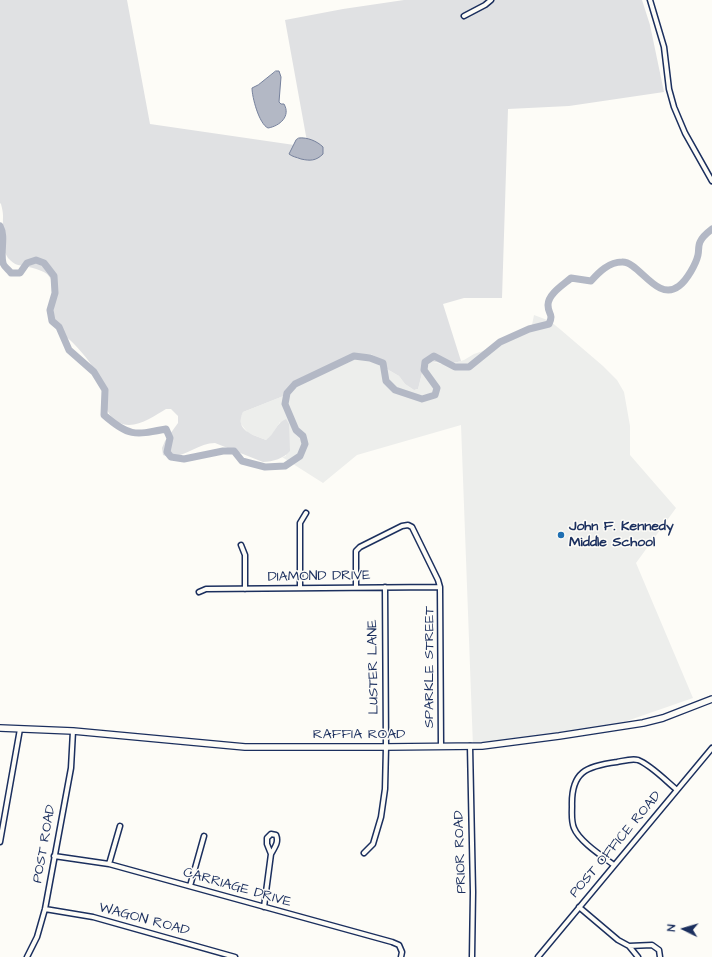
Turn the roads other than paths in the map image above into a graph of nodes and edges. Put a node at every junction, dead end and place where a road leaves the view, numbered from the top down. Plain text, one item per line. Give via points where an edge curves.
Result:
1 (490, 0) edge
2 (650, 0) edge
3 (464, 16) dead end
4 (712, 181) edge
5 (306, 513) dead end
6 (241, 545) dead end
7 (356, 587) junction
8 (385, 587) junction
9 (440, 587) junction
10 (300, 588) junction
11 (245, 589) junction
12 (199, 592) dead end
13 (712, 699) edge
14 (0, 728) edge
15 (20, 729) junction
16 (73, 732) junction
17 (441, 746) junction
18 (470, 746) junction
19 (386, 747) junction
20 (712, 748) edge
21 (677, 790) junction
22 (120, 826) dead end
23 (204, 836) dead end
24 (0, 842) edge
25 (364, 853) dead end
26 (271, 854) dead end
27 (54, 856) junction
28 (109, 864) junction
29 (614, 865) junction
30 (190, 886) junction
31 (264, 907) junction
32 (579, 907) junction
33 (45, 910) junction
34 (629, 946) junction
35 (27, 957) edge
36 (235, 957) edge
37 (401, 957) edge
38 (472, 957) edge
39 (538, 957) edge
40 (638, 957) edge
41 (660, 957) edge

1 - 3 street
2 - 4 street via 664,47 674,107 685,133
5 - 10 street via 300,523
6 - 11 street via 245,555
7 - 8 street, DIAMOND DRIVE
7 - 9 street via 356,552 360,547 408,525 412,528
7 - 10 street, DIAMOND DRIVE
8 - 9 street, DIAMOND DRIVE
8 - 19 street, LUSTER LANE
9 - 17 street, SPARKLE STREET
10 - 11 street, DIAMOND DRIVE
11 - 12 street, DIAMOND DRIVE via 206,589
13 - 18 main road, RAFFIA ROAD via 644,723 518,742
14 - 15 main road, RAFFIA ROAD
15 - 16 main road, RAFFIA ROAD
15 - 24 street
16 - 19 main road, RAFFIA ROAD via 245,747
16 - 27 street, POST ROAD via 71,768
17 - 18 main road, RAFFIA ROAD
17 - 19 main road, RAFFIA ROAD
18 - 38 street, PRIOR ROAD
19 - 25 street, LUSTER LANE via 381,817 373,844
20 - 21 street, POST OFFICE ROAD
21 - 29 street, POST OFFICE ROAD
21 - 29 street via 636,760 592,766 577,779 572,796 574,828 578,836
22 - 28 street
23 - 30 street
26 - 31 street
27 - 28 street, CARRIAGE DRIVE
27 - 33 street, POST ROAD
28 - 30 street, CARRIAGE DRIVE
29 - 32 street, POST OFFICE ROAD
30 - 31 street, CARRIAGE DRIVE
31 - 37 street, CARRIAGE DRIVE via 392,942 399,945
32 - 34 street via 618,940
32 - 39 street, POST OFFICE ROAD
33 - 35 street, POST ROAD via 37,937
33 - 36 street, WAGON ROAD via 93,917
34 - 40 street
34 - 41 street via 652,946 659,950

